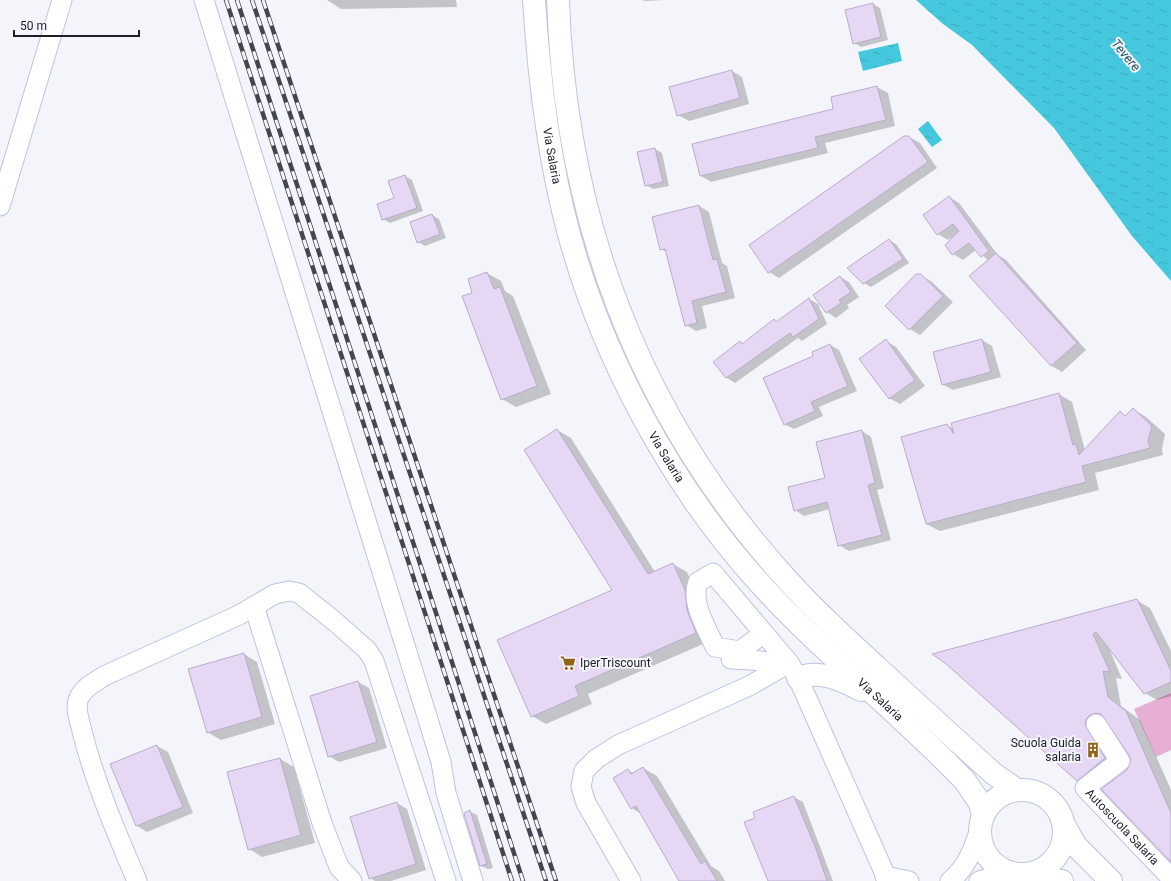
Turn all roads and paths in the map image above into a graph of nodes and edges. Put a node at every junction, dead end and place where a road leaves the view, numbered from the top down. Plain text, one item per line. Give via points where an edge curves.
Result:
1 (62, 0) edge
2 (204, 0) edge
3 (534, 0) edge
4 (558, 0) edge
5 (0, 206) edge
6 (254, 606) junction
7 (763, 634) junction
8 (736, 655) junction
9 (794, 671) junction
10 (882, 702) junction
11 (1096, 724) dead end
12 (1017, 790) junction
13 (982, 822) junction
14 (1064, 825) junction
15 (1016, 873) junction
16 (886, 878) edge
17 (1171, 878) edge
18 (137, 881) edge
19 (352, 881) edge
20 (446, 881) edge
21 (473, 881) edge
22 (631, 881) edge
23 (909, 881) edge
24 (950, 881) edge
25 (979, 881) edge
26 (1062, 881) edge
27 (1111, 881) edge

1 - 5 street
2 - 21 street via 441,762 446,793
3 - 10 main road, Via Salaria via 539,72 559,195 584,283 626,382 664,452 700,509 726,542 754,577 799,624
4 - 12 main road, Via Salaria via 567,109 587,212 609,285 627,330 676,429 747,533 809,604 989,770
6 - 18 street via 104,676 85,689 78,698 77,710 90,762 106,810
6 - 19 street via 322,823 339,867
6 - 20 street via 274,594 289,591 299,593 334,620 371,655 379,672
7 - 8 street
7 - 8 street via 713,573 698,582 696,587 700,610 715,647
7 - 9 street
8 - 9 street
9 - 10 main road via 827,676 850,684
9 - 16 street
9 - 22 street via 749,686 618,745 596,759 584,771 582,787 586,803
10 - 13 main road, Via Salaria via 965,781 980,803
11 - 17 street, Autoscuola Salaria via 1120,761 1085,788
12 - 13 main road via 1004,794 991,803
12 - 14 main road via 1043,794 1055,804
13 - 15 main road via 981,841 986,854 996,865
13 - 24 street via 967,863
14 - 15 main road via 1065,836 1061,851 1051,863 1039,871
14 - 27 main road via 1076,846
15 - 25 street
15 - 26 main road
16 - 23 street

